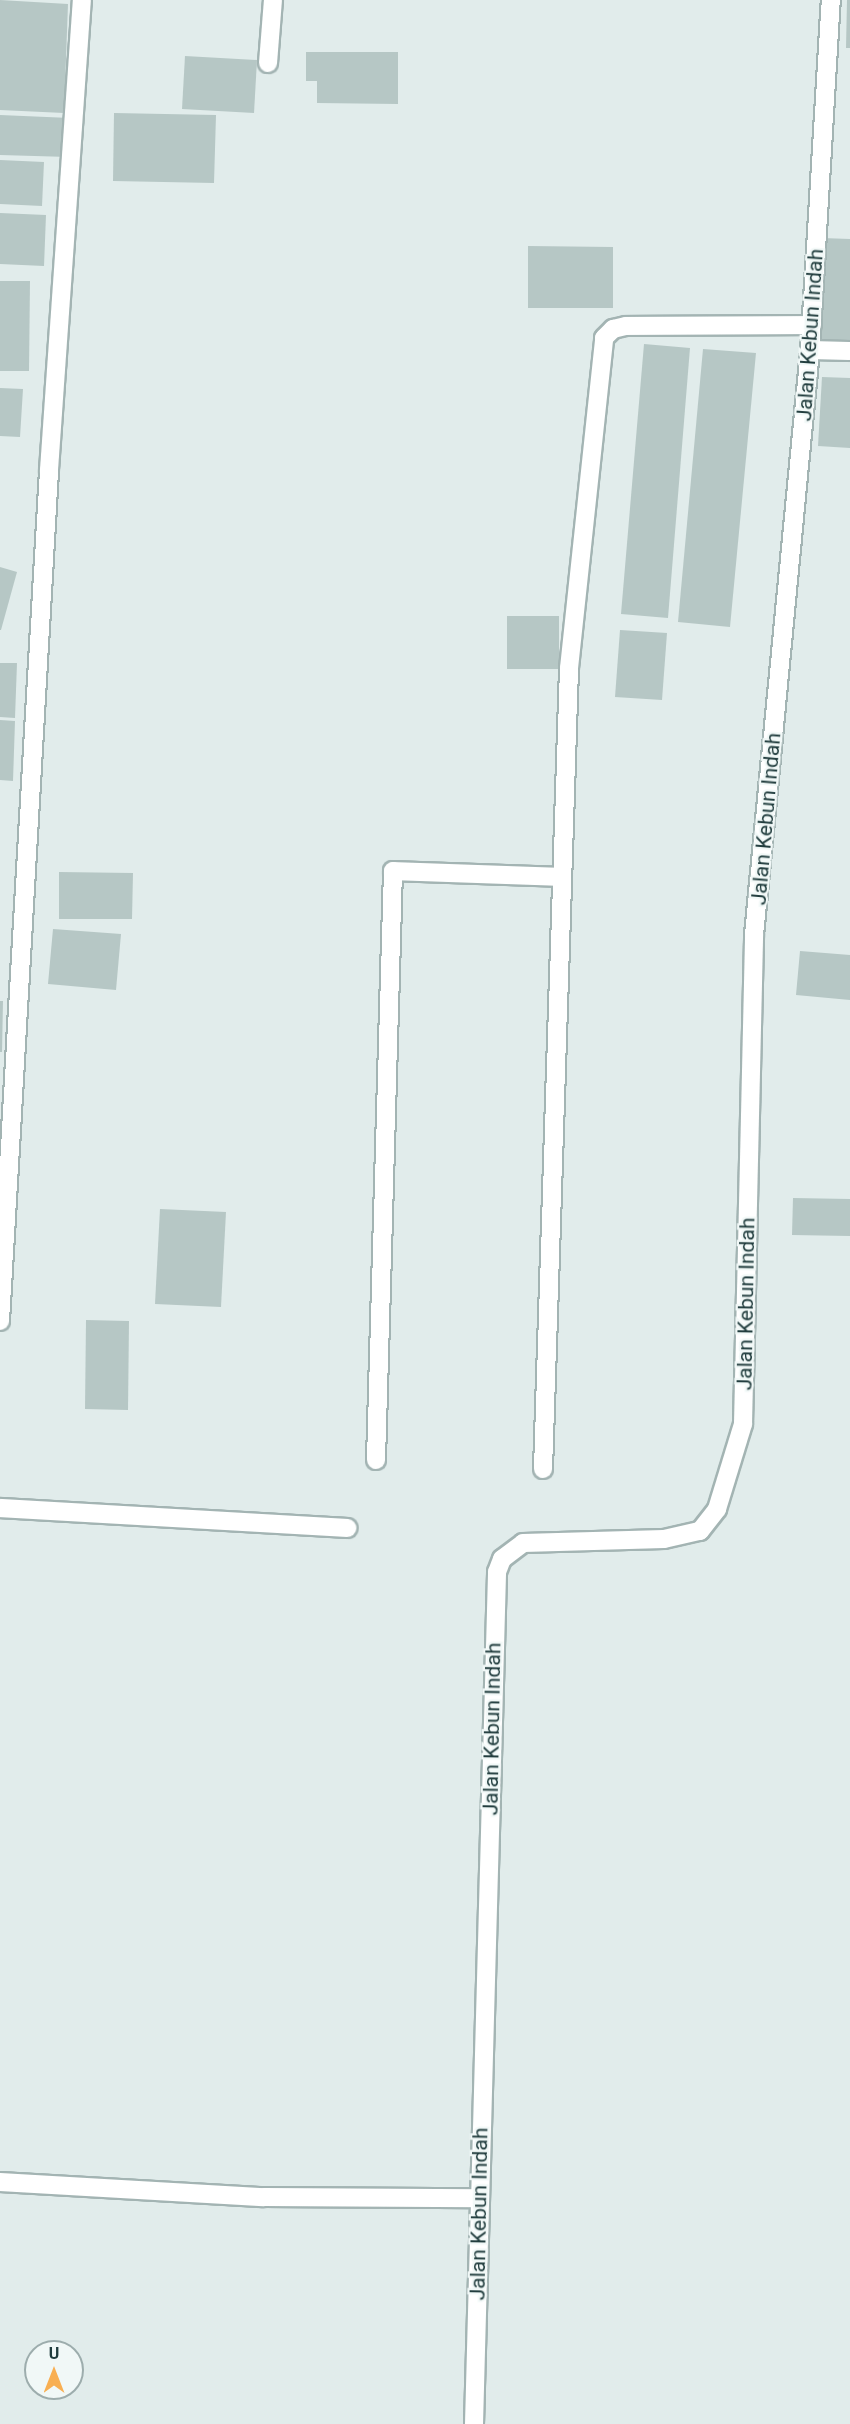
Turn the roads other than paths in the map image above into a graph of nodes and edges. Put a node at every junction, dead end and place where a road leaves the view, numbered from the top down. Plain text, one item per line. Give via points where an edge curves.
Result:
1 (82, 0) edge
2 (273, 0) edge
3 (831, 0) edge
4 (268, 63) dead end
5 (812, 325) junction
6 (810, 350) junction
7 (850, 351) edge
8 (562, 877) junction
9 (0, 1321) edge
10 (376, 1460) dead end
11 (543, 1469) dead end
12 (0, 1508) edge
13 (347, 1527) dead end
14 (0, 2182) edge
15 (480, 2198) junction
16 (474, 2424) edge

1 - 9 street via 49,470
2 - 4 street
3 - 5 street, Jalan Kebun Indah
5 - 6 street, Jalan Kebun Indah
5 - 8 street via 626,326 607,332 598,382 568,668
6 - 7 street
6 - 15 street, Jalan Kebun Indah via 754,935 743,1424 717,1509 700,1531 664,1539 523,1543 510,1550 500,1565 495,1604
8 - 10 street via 393,871
8 - 11 street
12 - 13 street
14 - 15 street via 264,2197
15 - 16 street, Jalan Kebun Indah

